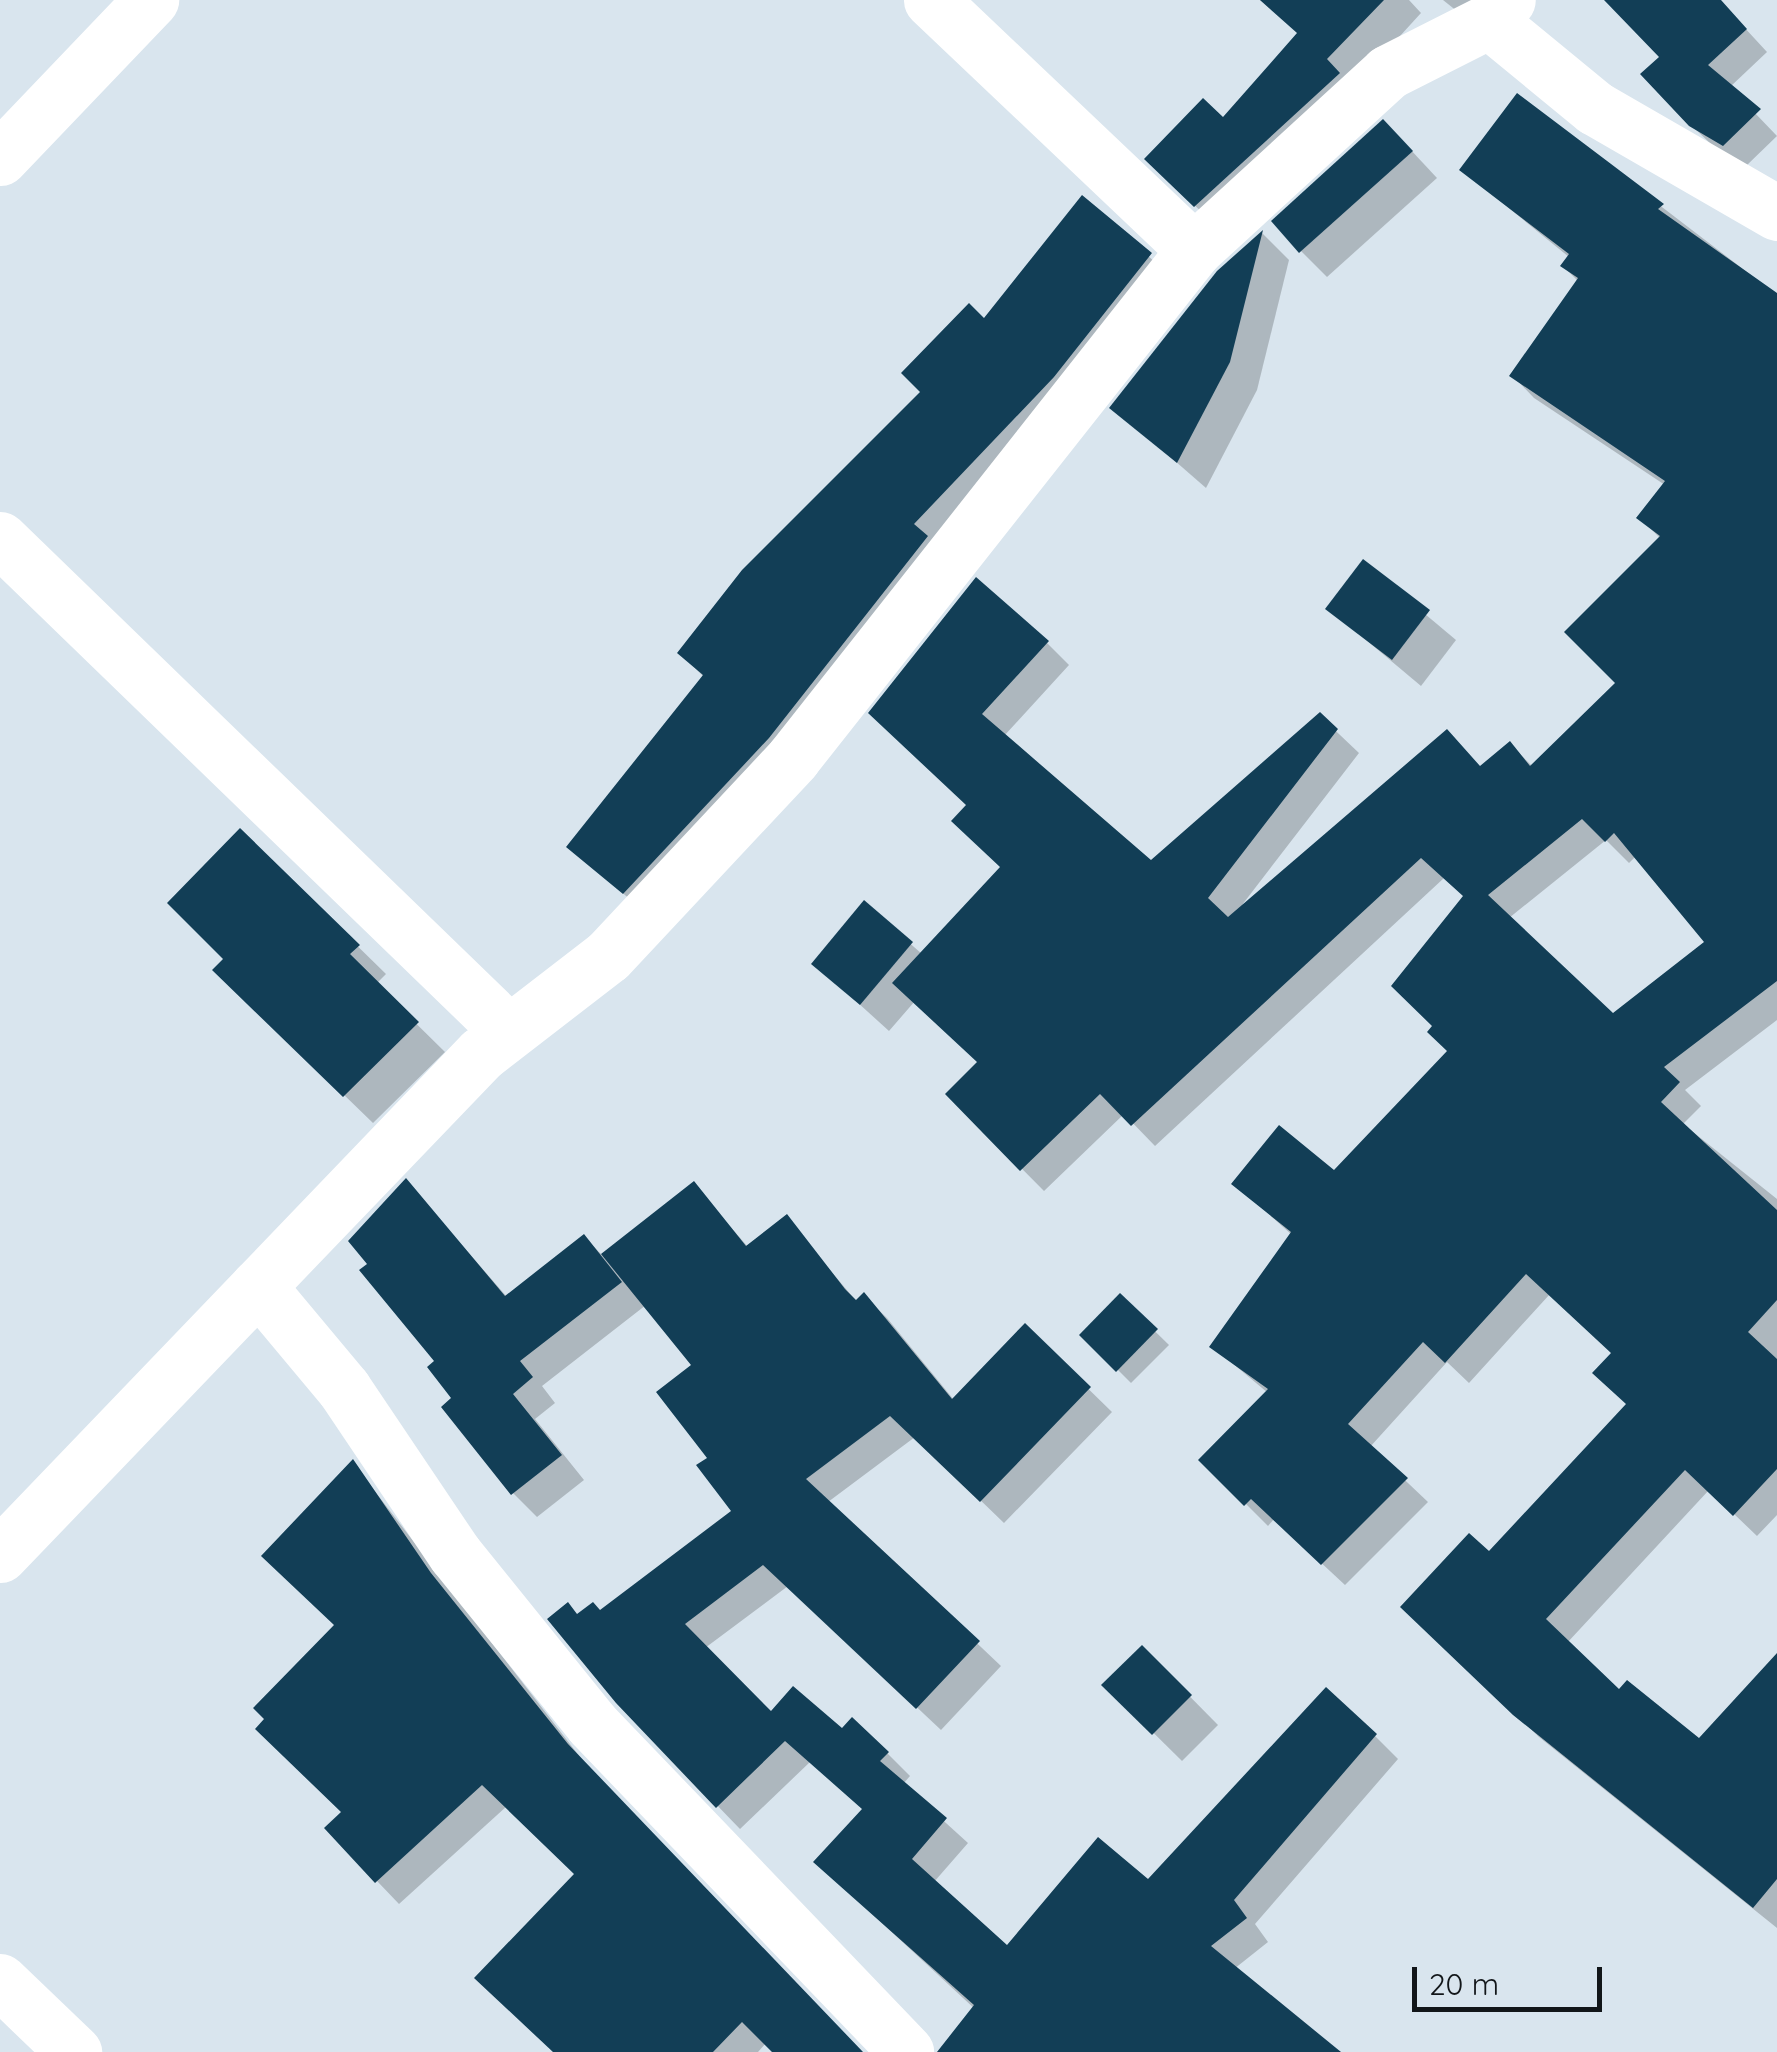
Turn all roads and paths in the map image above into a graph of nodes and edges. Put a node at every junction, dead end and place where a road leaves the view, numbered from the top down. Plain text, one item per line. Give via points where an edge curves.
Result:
1 (151, 0) edge
2 (930, 0) edge
3 (1499, 10) edge
4 (0, 158) edge
5 (1777, 213) edge
6 (1194, 250) junction
7 (0, 539) edge
8 (507, 1030) junction
9 (258, 1286) junction
10 (0, 1555) edge
11 (0, 1981) edge
12 (74, 2052) edge
13 (906, 2052) edge

1 - 4 street
2 - 6 street
3 - 5 street via 1594,108
3 - 6 street via 1388,72
6 - 8 street via 793,758 608,956
7 - 8 street
8 - 9 street
9 - 10 street
9 - 13 street via 344,1389 455,1554 592,1724
11 - 12 street

